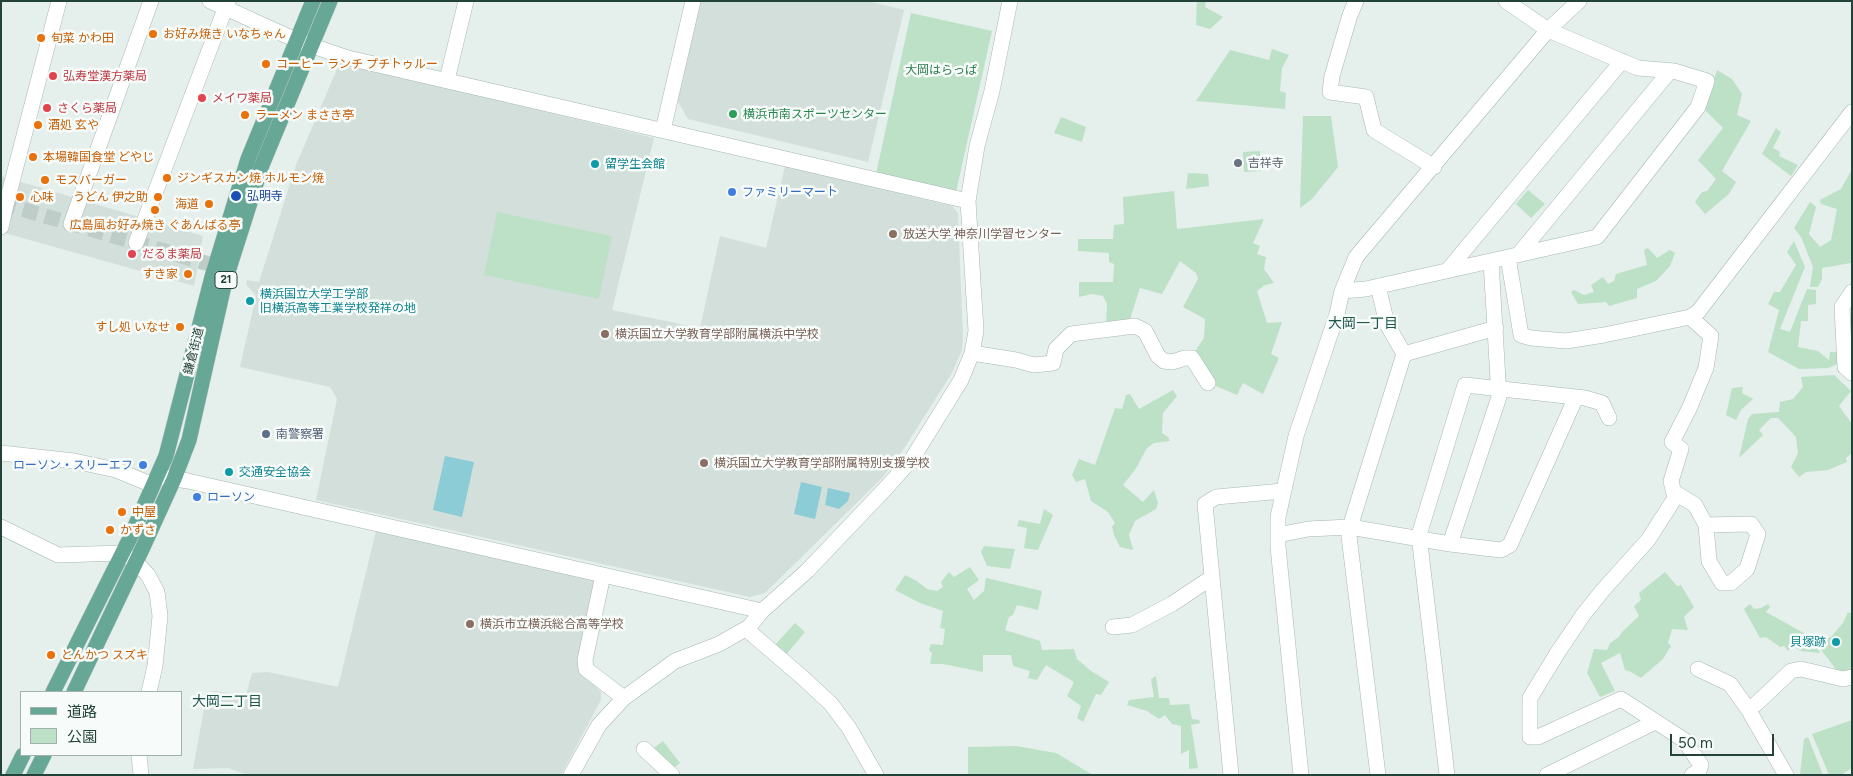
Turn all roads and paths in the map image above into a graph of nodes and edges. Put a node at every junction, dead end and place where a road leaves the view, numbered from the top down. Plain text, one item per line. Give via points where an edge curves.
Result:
1 (59, 1) edge
2 (151, 1) edge
3 (210, 1) edge
4 (313, 1) edge
5 (330, 1) edge
6 (466, 1) edge
7 (693, 1) edge
8 (1010, 1) edge
9 (1356, 1) edge
10 (1506, 1) edge
11 (1579, 1) edge
12 (227, 4) edge
13 (1548, 30) junction
14 (305, 43) junction
15 (1622, 61) junction
16 (1670, 70) junction
17 (447, 80) junction
18 (1852, 112) edge
19 (663, 130) junction
20 (1434, 167) junction
21 (968, 201) junction
22 (71, 224) dead end
23 (1, 228) edge
24 (136, 243) dead end
25 (1513, 256) junction
26 (1491, 261) junction
27 (1447, 271) junction
28 (1378, 286) junction
29 (1342, 291) junction
30 (1852, 292) edge
31 (1690, 317) junction
32 (1496, 328) junction
33 (1848, 347) edge
34 (972, 353) junction
35 (1404, 354) junction
36 (1852, 374) edge
37 (1208, 383) dead end
38 (1499, 390) junction
39 (1576, 397) junction
40 (1609, 418) dead end
41 (1, 453) edge
42 (174, 479) junction
43 (155, 480) junction
44 (1283, 490) junction
45 (1674, 492) junction
46 (1706, 525) dead end
47 (1, 527) edge
48 (1350, 527) junction
49 (1278, 535) junction
50 (1419, 538) junction
51 (1450, 544) junction
52 (122, 553) junction
53 (136, 562) junction
54 (603, 575) junction
55 (1211, 578) junction
56 (762, 611) junction
57 (1113, 627) dead end
58 (746, 629) junction
59 (1698, 669) dead end
60 (1852, 677) edge
61 (54, 691) edge
62 (74, 691) edge
63 (149, 691) edge
64 (624, 698) junction
65 (1748, 709) junction
66 (1655, 722) junction
67 (644, 749) dead end
68 (22, 756) edge
69 (44, 756) edge
70 (139, 756) edge
71 (13, 775) edge
72 (34, 775) edge
73 (141, 775) edge
74 (571, 775) edge
75 (672, 775) edge
76 (876, 775) edge
77 (1231, 775) edge
78 (1301, 775) edge
79 (1378, 775) edge
80 (1447, 775) edge
81 (1547, 775) edge
82 (1692, 775) edge
83 (1786, 775) edge

1 - 23 street
2 - 22 street
3 - 12 street
4 - 14 main road, 鎌倉街道 / 21
5 - 14 main road, 鎌倉街道 / 21
6 - 17 street
7 - 19 street
8 - 21 street
9 - 20 street via 1330,92 1366,97 1374,130
10 - 13 street
11 - 13 street
12 - 14 street
12 - 24 street
13 - 15 street
13 - 20 street
14 - 17 street via 348,58
14 - 42 main road, 鎌倉街道 / 21 via 226,280 189,440
14 - 43 main road, 鎌倉街道 / 21 via 248,159 212,277 166,456
15 - 16 street via 1638,68
15 - 27 street
16 - 25 street
16 - 25 street via 1707,81 1698,107 1597,237
17 - 19 street
18 - 31 street via 1698,312
19 - 21 street
20 - 29 street via 1356,257
21 - 34 street via 976,331
25 - 26 street
25 - 31 street via 1521,335 1566,341
26 - 27 street
26 - 32 street
27 - 28 street
28 - 29 street
28 - 35 street via 1387,324
29 - 44 street via 1296,436
30 - 33 street via 1842,308
31 - 45 street via 1711,336 1706,368 1672,442 1681,449 1671,481
32 - 35 street
32 - 38 street
33 - 36 street via 1845,367
34 - 37 street via 1034,365 1053,363 1056,349 1071,334 1135,326 1145,332 1158,356 1164,360 1172,362 1192,358
34 - 56 street via 961,380 912,459 807,570
35 - 48 street
38 - 39 street
38 - 50 street via 1465,385
38 - 51 street
39 - 40 street via 1602,403
39 - 51 street via 1510,545 1501,550
41 - 43 street via 74,461
42 - 43 street
42 - 53 main road, 鎌倉街道 / 21
42 - 54 street
43 - 52 main road, 鎌倉街道 / 21
44 - 49 street
44 - 55 street via 1216,497 1205,504
45 - 46 street via 1695,505
45 - 66 street via 1675,498 1648,540 1583,616 1530,698 1530,737 1621,699
47 - 52 street via 58,555
48 - 49 street via 1308,529
48 - 50 street
48 - 79 street
49 - 78 street
50 - 51 street
50 - 80 street
52 - 53 street
52 - 61 main road, 鎌倉街道 / 21
53 - 62 main road, 鎌倉街道 / 21
53 - 63 street via 157,592 160,616
54 - 56 street
54 - 64 street via 586,668
55 - 57 street via 1132,625
55 - 77 street
56 - 58 street
58 - 64 street via 675,661
58 - 76 street via 831,704
59 - 65 street via 1730,684
60 - 65 street via 1843,679 1801,668 1791,671
64 - 74 street via 599,725
65 - 83 street
66 - 81 street
66 - 82 street via 1684,740 1693,752 1702,765
67 - 75 street
68 - 71 main road
69 - 72 main road
70 - 73 street

